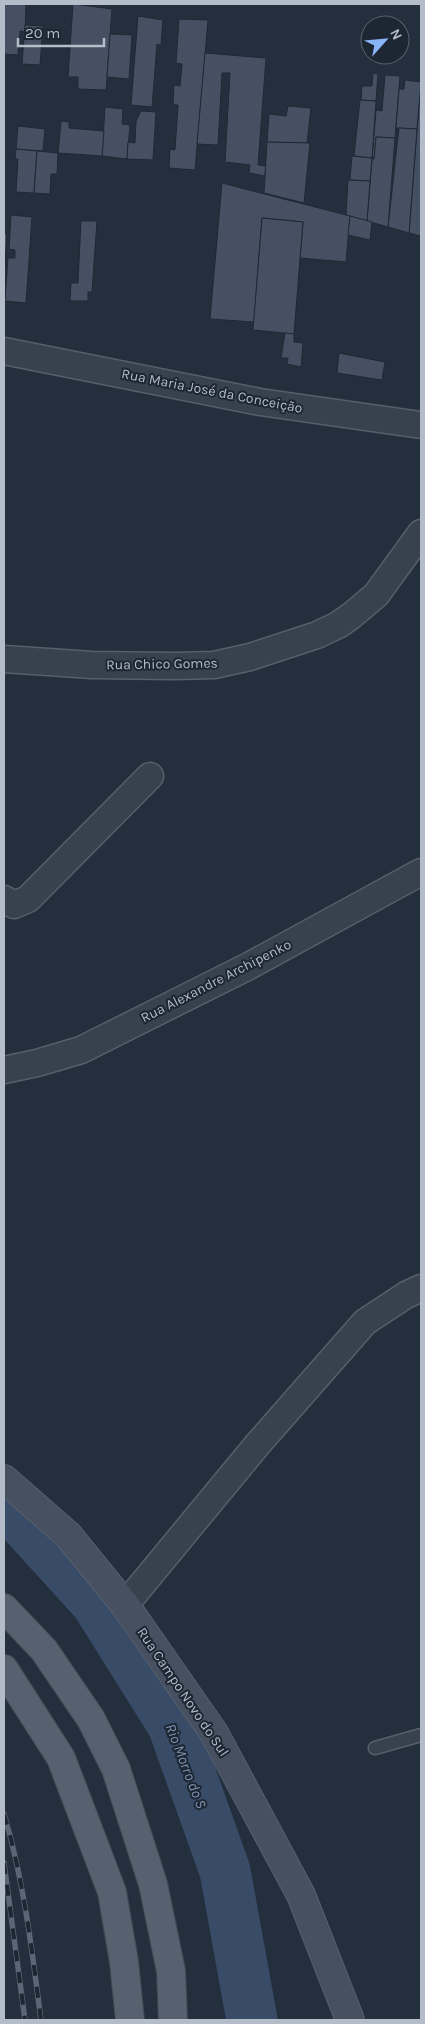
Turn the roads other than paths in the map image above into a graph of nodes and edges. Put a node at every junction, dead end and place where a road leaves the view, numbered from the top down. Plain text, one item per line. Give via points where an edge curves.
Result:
1 (4, 351) edge
2 (421, 425) edge
3 (421, 533) edge
4 (4, 659) edge
5 (150, 776) dead end
6 (421, 872) edge
7 (4, 899) edge
8 (4, 1070) edge
9 (421, 1288) edge
10 (4, 1479) edge
11 (125, 1605) junction
12 (4, 1608) edge
13 (4, 1669) edge
14 (421, 1735) edge
15 (375, 1748) dead end
16 (130, 2020) edge
17 (173, 2020) edge
18 (350, 2020) edge

1 - 2 street, Rua Maria José da Conceição via 260,402
3 - 4 street, Rua Chico Gomes via 376,595 351,616 317,635 250,657 214,665 175,666
5 - 7 street via 28,898 14,905
6 - 8 street, Rua Alexandre Archipenko via 247,967 81,1050
9 - 11 street via 365,1322 257,1445
10 - 11 street, Rua Campo Novo do Sul via 68,1535
11 - 18 street, Rua Campo Novo do Sul via 219,1742 302,1895
12 - 17 main road via 44,1650 91,1719 116,1769 153,1884 171,1971
13 - 16 main road via 61,1758 112,1892
14 - 15 lane

